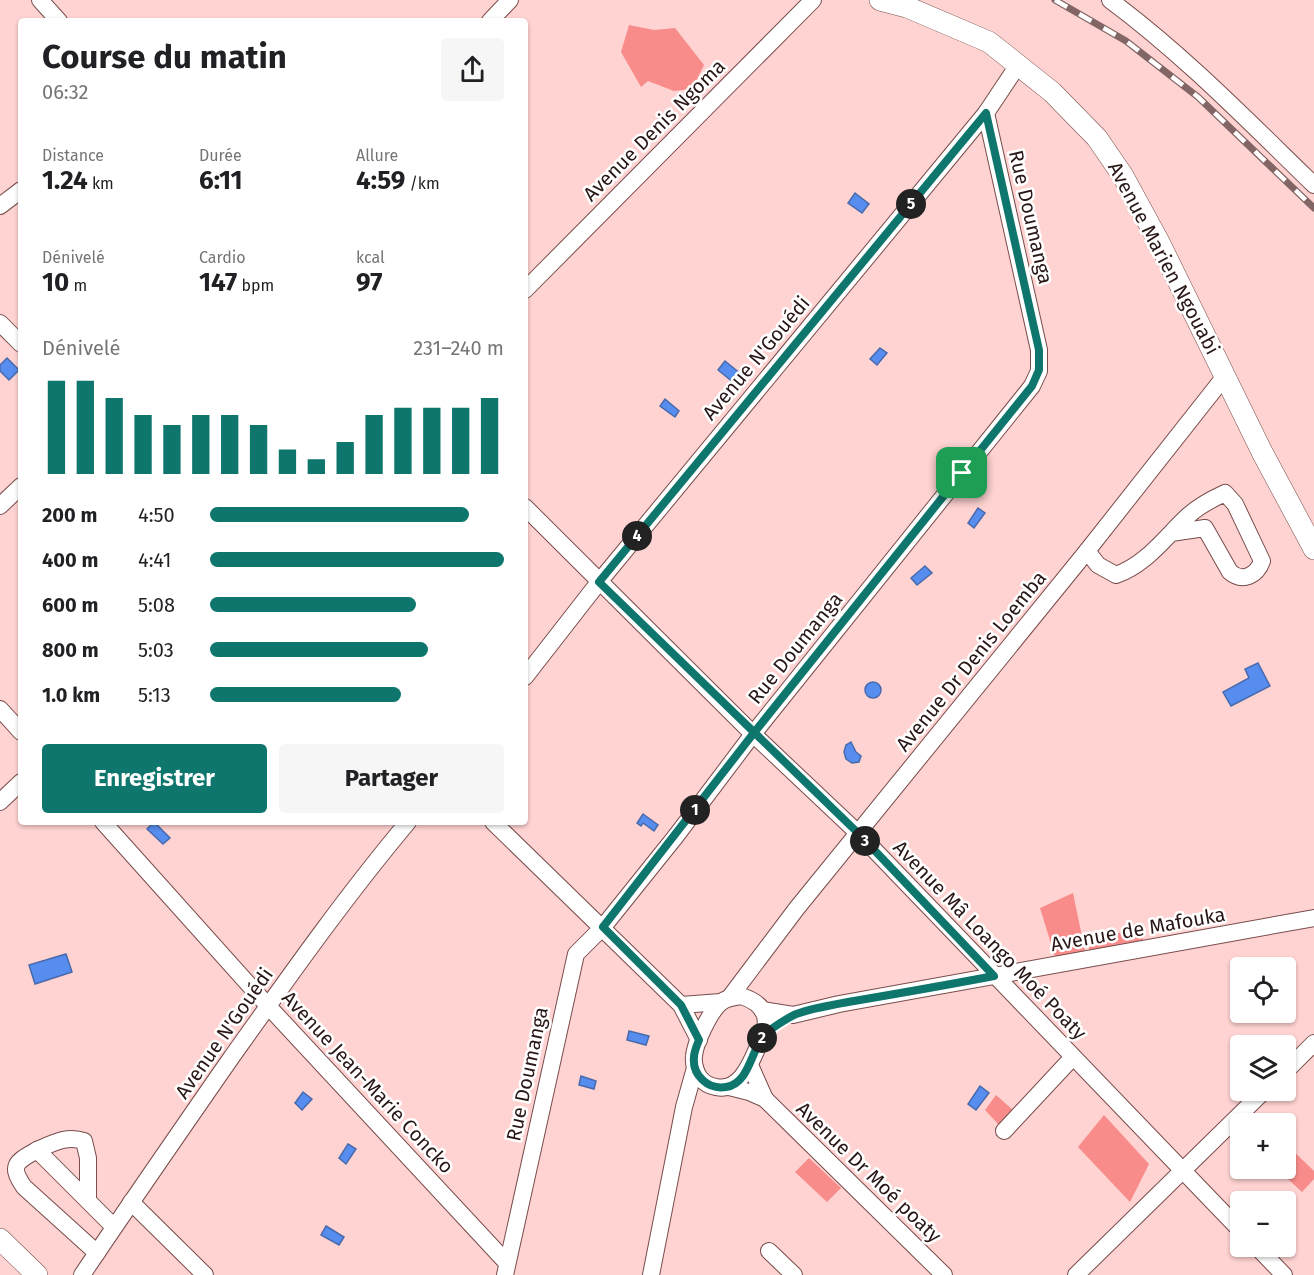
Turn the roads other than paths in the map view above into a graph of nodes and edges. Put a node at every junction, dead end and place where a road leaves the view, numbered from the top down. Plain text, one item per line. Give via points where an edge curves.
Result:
1 (40, 0) edge
2 (510, 0) edge
3 (813, 0) edge
4 (880, 0) edge
5 (1110, 0) edge
6 (56, 18) edge
7 (493, 18) edge
8 (1018, 65) junction
9 (986, 113) junction
10 (1314, 185) edge
11 (18, 192) edge
12 (0, 206) edge
13 (528, 287) edge
14 (0, 323) edge
15 (18, 341) edge
16 (1225, 376) junction
17 (18, 489) edge
18 (0, 506) edge
19 (528, 510) edge
20 (1309, 526) edge
21 (1172, 533) junction
22 (1314, 549) edge
23 (1087, 551) junction
24 (599, 582) junction
25 (528, 673) edge
26 (0, 709) edge
27 (18, 729) edge
28 (753, 734) junction
29 (18, 785) edge
30 (0, 802) edge
31 (106, 825) edge
32 (406, 825) edge
33 (496, 825) edge
34 (859, 834) junction
35 (1314, 918) edge
36 (603, 927) junction
37 (748, 971) junction
38 (994, 976) junction
39 (726, 1000) junction
40 (681, 1005) junction
41 (757, 1005) junction
42 (268, 1006) junction
43 (793, 1015) junction
44 (763, 1036) junction
45 (699, 1040) junction
46 (1314, 1043) edge
47 (1073, 1057) junction
48 (1296, 1061) edge
49 (750, 1065) junction
50 (695, 1068) junction
51 (724, 1087) junction
52 (765, 1099) junction
53 (1254, 1101) edge
54 (684, 1107) junction
55 (1004, 1131) dead end
56 (37, 1150) junction
57 (1183, 1171) junction
58 (88, 1200) junction
59 (131, 1202) junction
60 (1230, 1220) edge
61 (114, 1227) junction
62 (0, 1239) edge
63 (769, 1251) dead end
64 (97, 1253) junction
65 (1267, 1257) edge
66 (506, 1269) edge
67 (37, 1275) edge
68 (82, 1275) edge
69 (205, 1275) edge
70 (651, 1275) edge
71 (794, 1275) edge
72 (944, 1275) edge
73 (1076, 1275) edge
74 (1284, 1275) edge

1 - 6 street
2 - 7 street
3 - 13 street, Avenue Denis Ngoma
4 - 8 main road, Avenue Marien Ngouabi via 907,7 989,42
5 - 10 street via 1193,68
8 - 9 street, Avenue N'Gouédi
8 - 16 main road, Avenue Marien Ngouabi via 1052,92 1097,138 1123,176
9 - 24 street, Avenue N'Gouédi
9 - 28 street, Rue Doumanga via 1039,350 1039,370 1025,395
11 - 12 street
14 - 15 street
16 - 20 main road, Avenue Marien Ngouabi via 1263,452
16 - 23 street, Avenue Dr Denis Loemba
17 - 18 street
19 - 24 street, Avenue Mâ Loango Moé Poaty
20 - 22 main road, Avenue Marien Ngouabi
21 - 21 street via 1205,502 1224,492 1262,561 1254,574 1234,576 1206,528
21 - 23 street via 1151,554 1116,575 1098,565
23 - 34 street, Avenue Dr Denis Loemba
24 - 25 street, Avenue N'Gouédi
24 - 28 street, Avenue Mâ Loango Moé Poaty
26 - 27 street
28 - 34 street, Avenue Mâ Loango Moé Poaty
28 - 36 street, Rue Doumanga
29 - 30 street
31 - 42 street, Avenue Jean-Marie Concko
32 - 42 street, Avenue N'Gouédi
33 - 36 street
34 - 37 street, Avenue Dr Denis Loemba
34 - 38 street, Avenue Mâ Loango Moé Poaty
35 - 38 street, Avenue de Mafouka
36 - 40 street
36 - 66 street, Rue Doumanga via 582,946 572,967
37 - 39 street, Avenue Dr Denis Loemba
37 - 41 street
38 - 43 street, Avenue de Mafouka
38 - 47 street, Avenue Mâ Loango Moé Poaty
39 - 40 street
39 - 41 street via 741,996
39 - 45 street via 714,1011
40 - 45 street
41 - 43 street, Avenue de Mafouka
41 - 44 street via 766,1027
42 - 59 street, Avenue N'Gouédi
42 - 66 street, Avenue Jean-Marie Concko
43 - 44 street, Avenue de Mafouka
44 - 49 street
45 - 50 street via 693,1057
46 - 48 street
47 - 55 street
47 - 57 street, Avenue Mâ Loango Moé Poaty
49 - 51 street via 740,1080
49 - 52 street, Avenue Dr Moé poaty
50 - 51 street via 708,1084
50 - 54 street
51 - 52 street, Avenue Dr Moé poaty
51 - 54 street
52 - 72 street, Avenue Dr Moé poaty
53 - 57 street
54 - 70 street
56 - 58 street
56 - 58 street via 64,1139 84,1141
56 - 64 street via 22,1159 16,1174 24,1187
57 - 60 street, Avenue Mâ Loango Moé Poaty
57 - 73 street
58 - 61 street
59 - 61 street, Avenue N'Gouédi
59 - 69 street
61 - 64 street, Avenue N'Gouédi
62 - 67 main road
63 - 71 street
64 - 68 street, Avenue N'Gouédi
65 - 74 street

